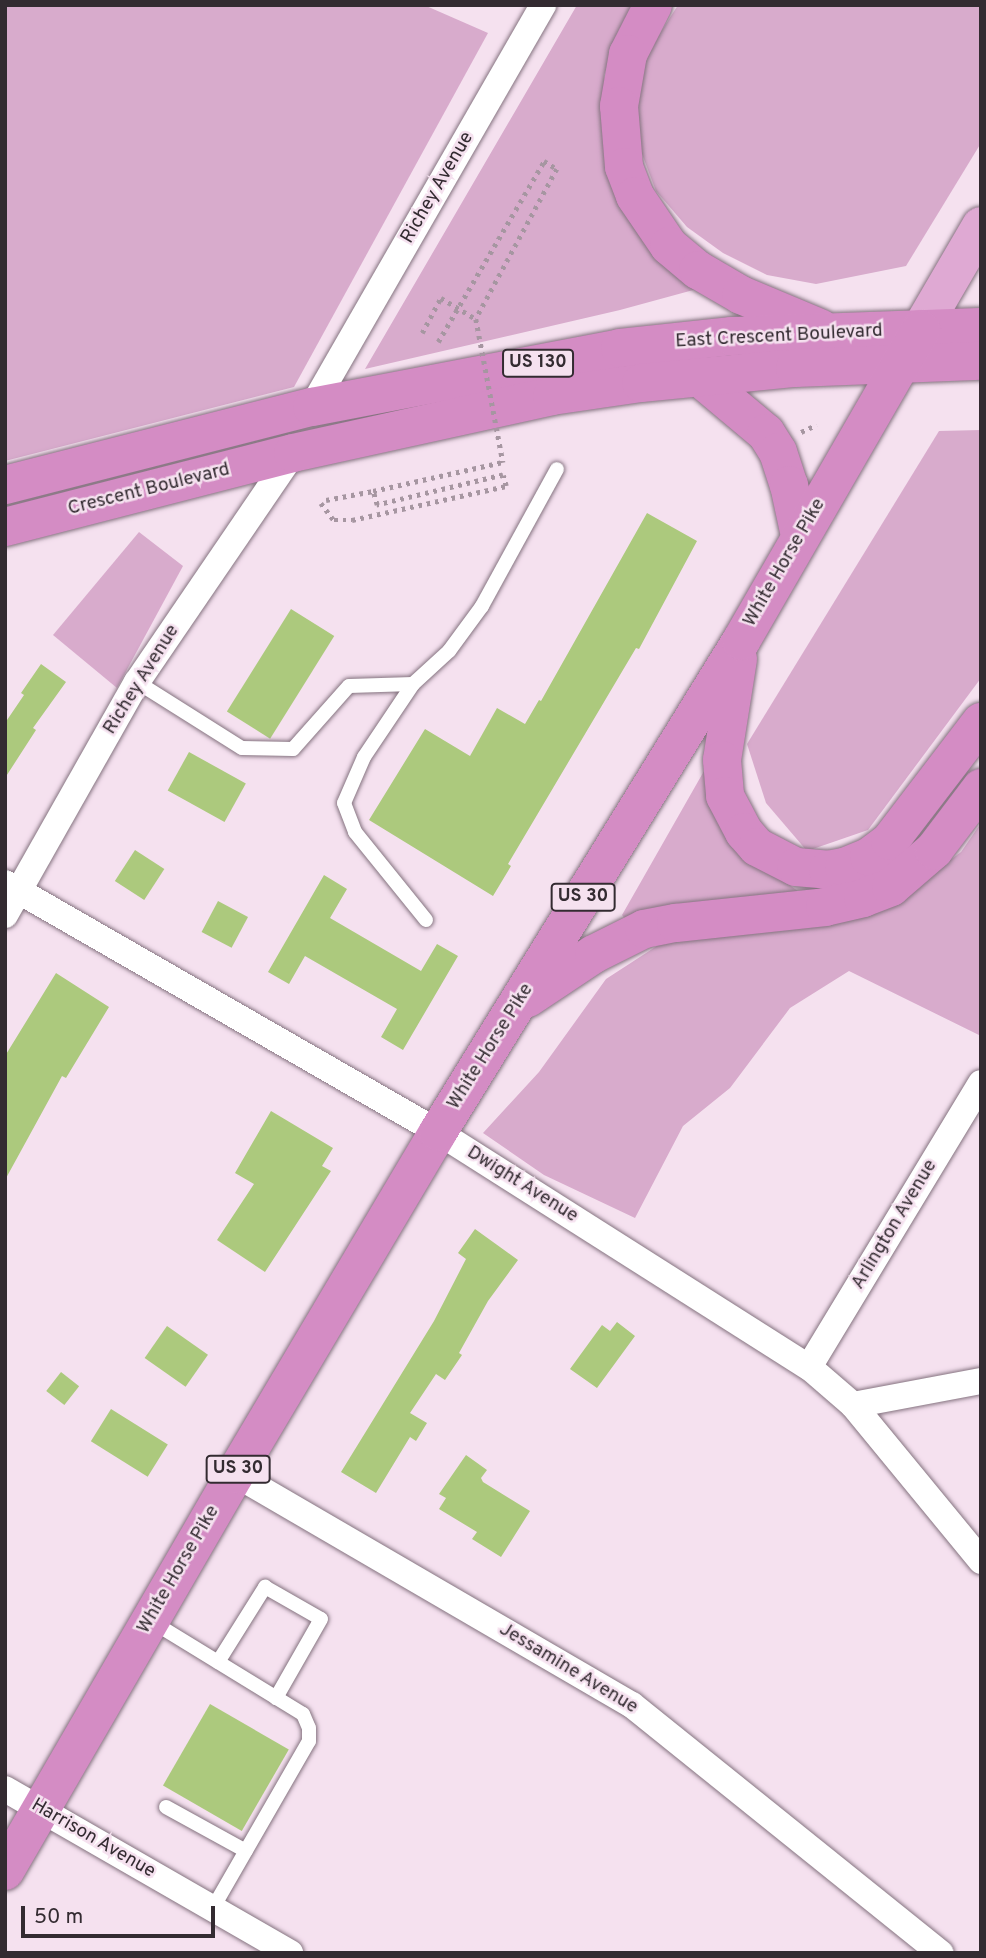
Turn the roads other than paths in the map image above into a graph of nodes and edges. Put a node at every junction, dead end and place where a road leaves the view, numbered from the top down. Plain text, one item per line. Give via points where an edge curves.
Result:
1 (543, 5) edge
2 (653, 5) edge
3 (981, 226) edge
4 (921, 329) junction
5 (831, 333) junction
6 (979, 353) edge
7 (899, 364) junction
8 (699, 377) junction
9 (312, 407) junction
10 (250, 423) joint
11 (293, 453) junction
12 (557, 469) dead end
13 (5, 485) edge
14 (5, 527) edge
15 (800, 537) junction
16 (741, 641) junction
17 (137, 682) junction
18 (413, 684) junction
19 (981, 722) edge
20 (981, 788) edge
21 (12, 887) edge
22 (5, 915) edge
23 (426, 920) dead end
24 (517, 1005) junction
25 (981, 1083) edge
26 (438, 1132) junction
27 (809, 1367) junction
28 (981, 1381) edge
29 (853, 1405) junction
30 (234, 1474) junction
31 (981, 1561) edge
32 (150, 1620) junction
33 (218, 1662) junction
34 (276, 1698) junction
35 (5, 1789) edge
36 (166, 1807) dead end
37 (41, 1810) junction
38 (246, 1851) junction
39 (5, 1871) edge
40 (213, 1908) junction
41 (290, 1953) edge
42 (941, 1953) edge

1 - 9 street, Richey Avenue
2 - 5 highway via 628,54 619,106 625,167 635,196 669,246 698,270 741,295
3 - 4 main road, White Horse Pike
4 - 5 highway, East Crescent Boulevard
4 - 6 highway, East Crescent Boulevard
4 - 7 highway, White Horse Pike / US 30
5 - 9 highway, East Crescent Boulevard / US 130 via 732,336 620,348
6 - 7 highway, East Crescent Boulevard / US 130
7 - 8 highway, East Crescent Boulevard / US 130
7 - 15 highway, White Horse Pike / US 30
8 - 11 highway, East Crescent Boulevard / US 130 via 552,396
8 - 15 highway via 766,433 778,452
9 - 10 highway, East Crescent Boulevard / US 130
10 - 13 highway, Crescent Boulevard / US 130
11 - 14 highway, Crescent Boulevard / US 130
11 - 17 street, Richey Avenue
12 - 18 lane via 482,606 449,651
15 - 16 highway, White Horse Pike / US 30
16 - 19 highway via 722,760 725,796 757,847 796,867 844,867 869,857 890,841
16 - 24 highway, White Horse Pike / US 30
17 - 18 lane via 242,748 293,749 349,686
17 - 21 street, Richey Avenue
18 - 23 lane via 363,757 344,803 355,832
20 - 24 highway via 934,850 891,887 825,907 644,929 594,954
21 - 22 street, Richey Avenue
21 - 26 street, Dwight Avenue
24 - 26 highway, White Horse Pike / US 30
25 - 27 street, Arlington Avenue
26 - 27 street, Dwight Avenue
26 - 30 highway, White Horse Pike / US 30
27 - 29 street, Dwight Avenue
28 - 29 street
29 - 31 street, Dwight Avenue
30 - 32 highway, White Horse Pike / US 30
30 - 42 street, Jessamine Avenue via 632,1705
32 - 33 lane
32 - 37 highway, White Horse Pike / US 30
33 - 34 lane
33 - 34 lane via 265,1587 321,1619
34 - 38 lane via 303,1714 309,1741
35 - 37 street, Harrison Avenue
36 - 38 lane
37 - 39 highway, White Horse Pike / US 30
37 - 40 street, Harrison Avenue
38 - 40 lane
40 - 41 street, Harrison Avenue

